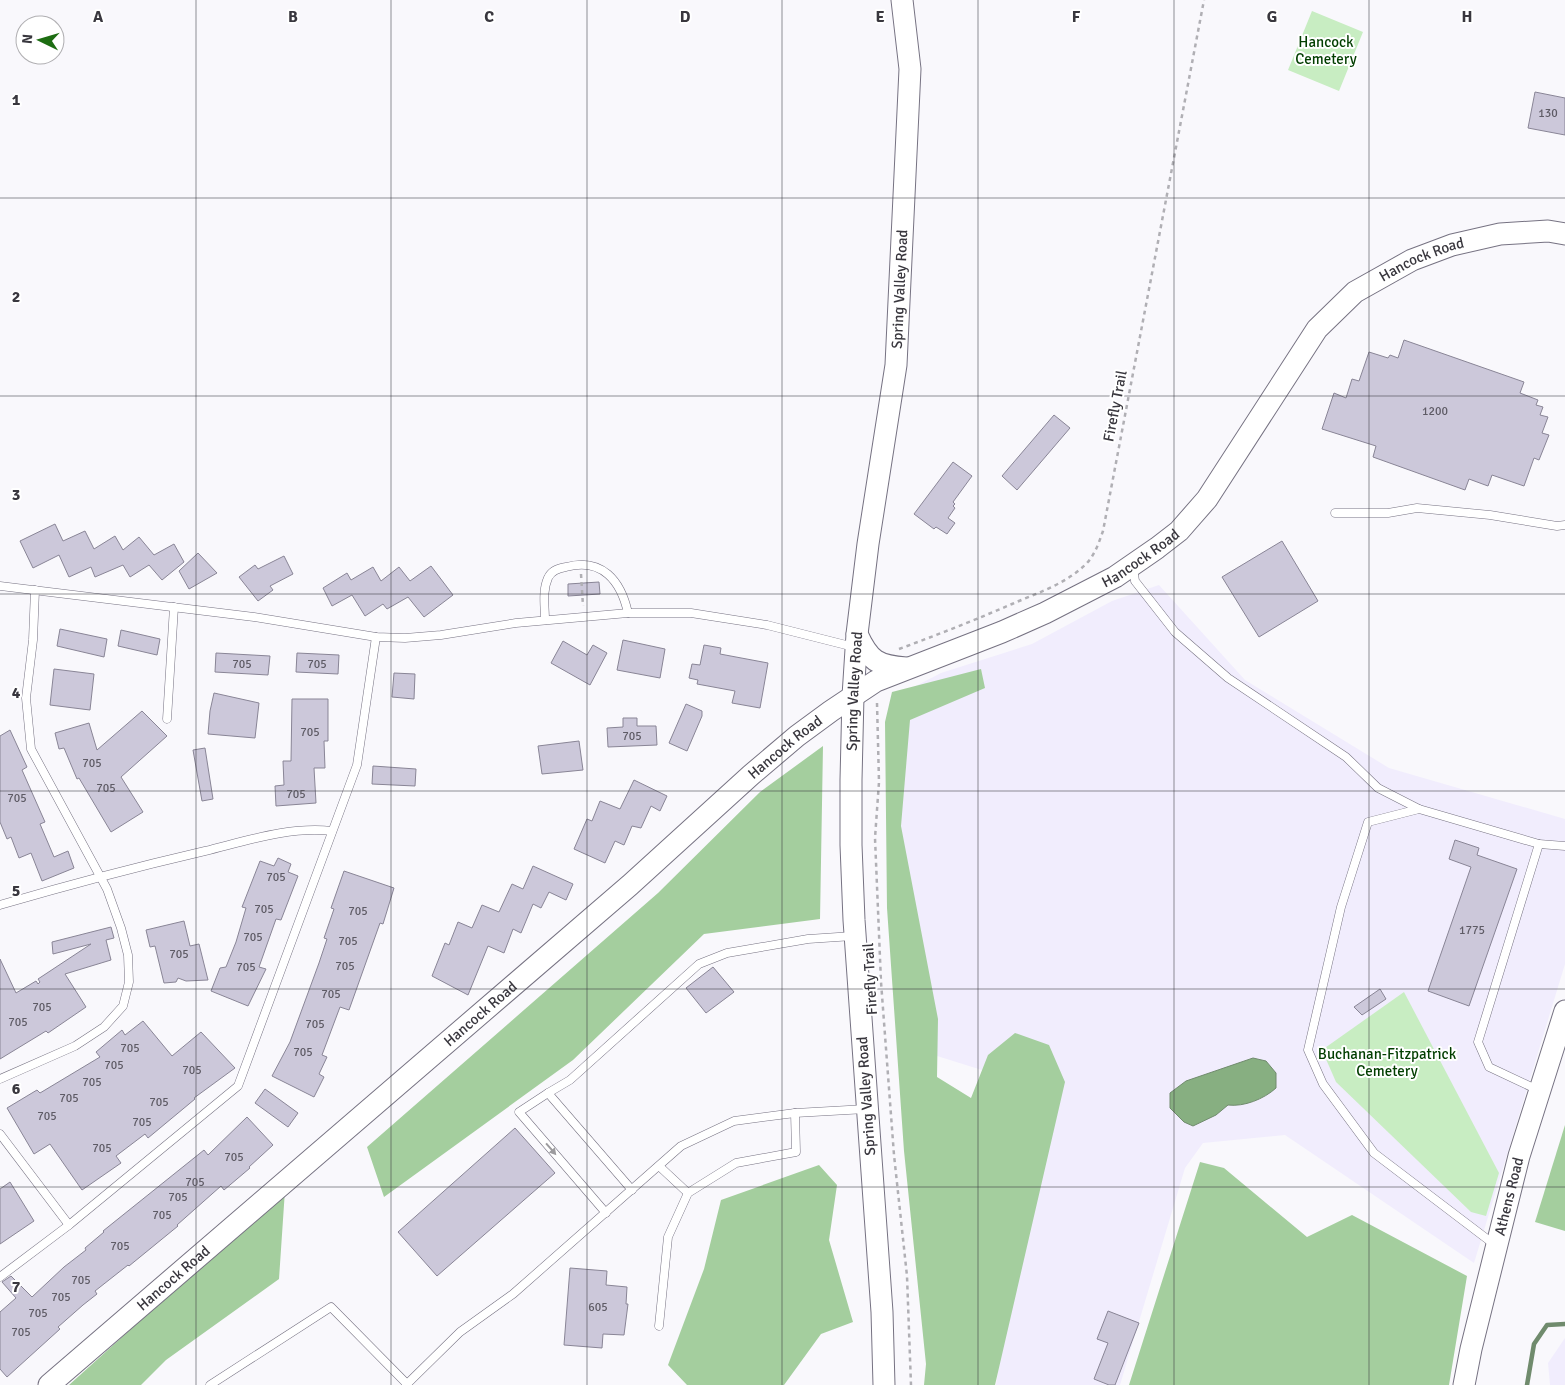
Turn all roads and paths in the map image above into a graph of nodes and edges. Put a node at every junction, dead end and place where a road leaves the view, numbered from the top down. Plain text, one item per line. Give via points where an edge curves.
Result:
1 (902, 0) edge
2 (1204, 0) edge
3 (1565, 234) edge
4 (1335, 513) dead end
5 (1565, 525) edge
6 (1132, 565) junction
7 (581, 572) dead end
8 (0, 586) edge
9 (35, 590) junction
10 (174, 607) junction
11 (583, 610) dead end
12 (628, 613) junction
13 (546, 620) junction
14 (376, 636) junction
15 (857, 641) junction
16 (878, 663) junction
17 (906, 668) junction
18 (853, 696) junction
19 (876, 698) dead end
20 (167, 719) dead end
21 (1419, 810) junction
22 (332, 832) junction
23 (1539, 844) junction
24 (1565, 846) edge
25 (101, 876) junction
26 (0, 905) edge
27 (855, 936) junction
28 (1565, 1011) edge
29 (0, 1079) edge
30 (1540, 1091) junction
31 (548, 1092) junction
32 (867, 1109) junction
33 (795, 1114) junction
34 (0, 1134) edge
35 (660, 1166) junction
36 (632, 1190) junction
37 (688, 1193) junction
38 (606, 1213) junction
39 (69, 1225) junction
40 (1496, 1246) junction
41 (0, 1277) edge
42 (659, 1326) dead end
43 (50, 1385) edge
44 (210, 1385) edge
45 (406, 1385) edge
46 (884, 1385) edge
47 (911, 1385) edge
48 (1464, 1385) edge

1 - 15 street, Spring Valley Road via 910,69 896,365 868,544
2 - 16 path, Firefly Trail via 1103,530 1096,550 1071,577 962,626 878,657
3 - 6 street, Hancock Road via 1548,231 1500,234 1452,245 1412,260 1355,292 1317,329 1207,499 1179,531
4 - 5 lane via 1388,513 1417,508
6 - 17 street, Hancock Road via 1045,613
6 - 21 lane via 1135,581 1175,632 1228,678 1346,757 1378,788
7 - 11 path
8 - 9 lane
9 - 10 lane
9 - 25 lane via 34,640 26,698 31,749
10 - 14 lane
10 - 20 lane
12 - 13 lane
12 - 13 lane via 619,587 610,576 599,567 572,565 557,569 548,577 544,592
12 - 15 lane via 691,613
13 - 14 lane via 441,635
14 - 22 lane via 356,765
15 - 16 street
15 - 18 street, Spring Valley Road
16 - 17 street
17 - 18 street, Hancock Road via 876,681
18 - 27 street, Spring Valley Road via 851,845
18 - 43 street, Hancock Road via 750,775 630,884
19 - 47 path, Firefly Trail via 879,782 875,838 881,982 906,1276
21 - 23 lane
21 - 40 lane via 1368,822 1341,907 1308,1050 1323,1084 1374,1153
22 - 25 lane via 301,830 258,838
22 - 39 lane via 238,1086
23 - 24 lane
23 - 30 lane via 1478,1042 1489,1068
25 - 26 lane
25 - 29 lane via 128,955 128,982 123,1006 104,1027 75,1046
27 - 31 lane via 808,939 727,953 699,964 570,1080
27 - 32 street, Spring Valley Road
28 - 30 street, Athens Road
30 - 40 street, Athens Road
31 - 36 lane
31 -> 38 lane via 518,1112
32 - 33 lane
32 - 46 street, Spring Valley Road
33 - 35 lane via 734,1121 681,1146
33 - 37 lane via 796,1152 736,1163
34 - 39 lane
35 - 36 lane
35 - 37 lane
36 - 38 lane
37 - 42 lane via 668,1237
38 - 45 lane via 512,1294 460,1332
39 - 41 lane
40 - 48 street, Athens Road
44 - 45 lane via 331,1307

